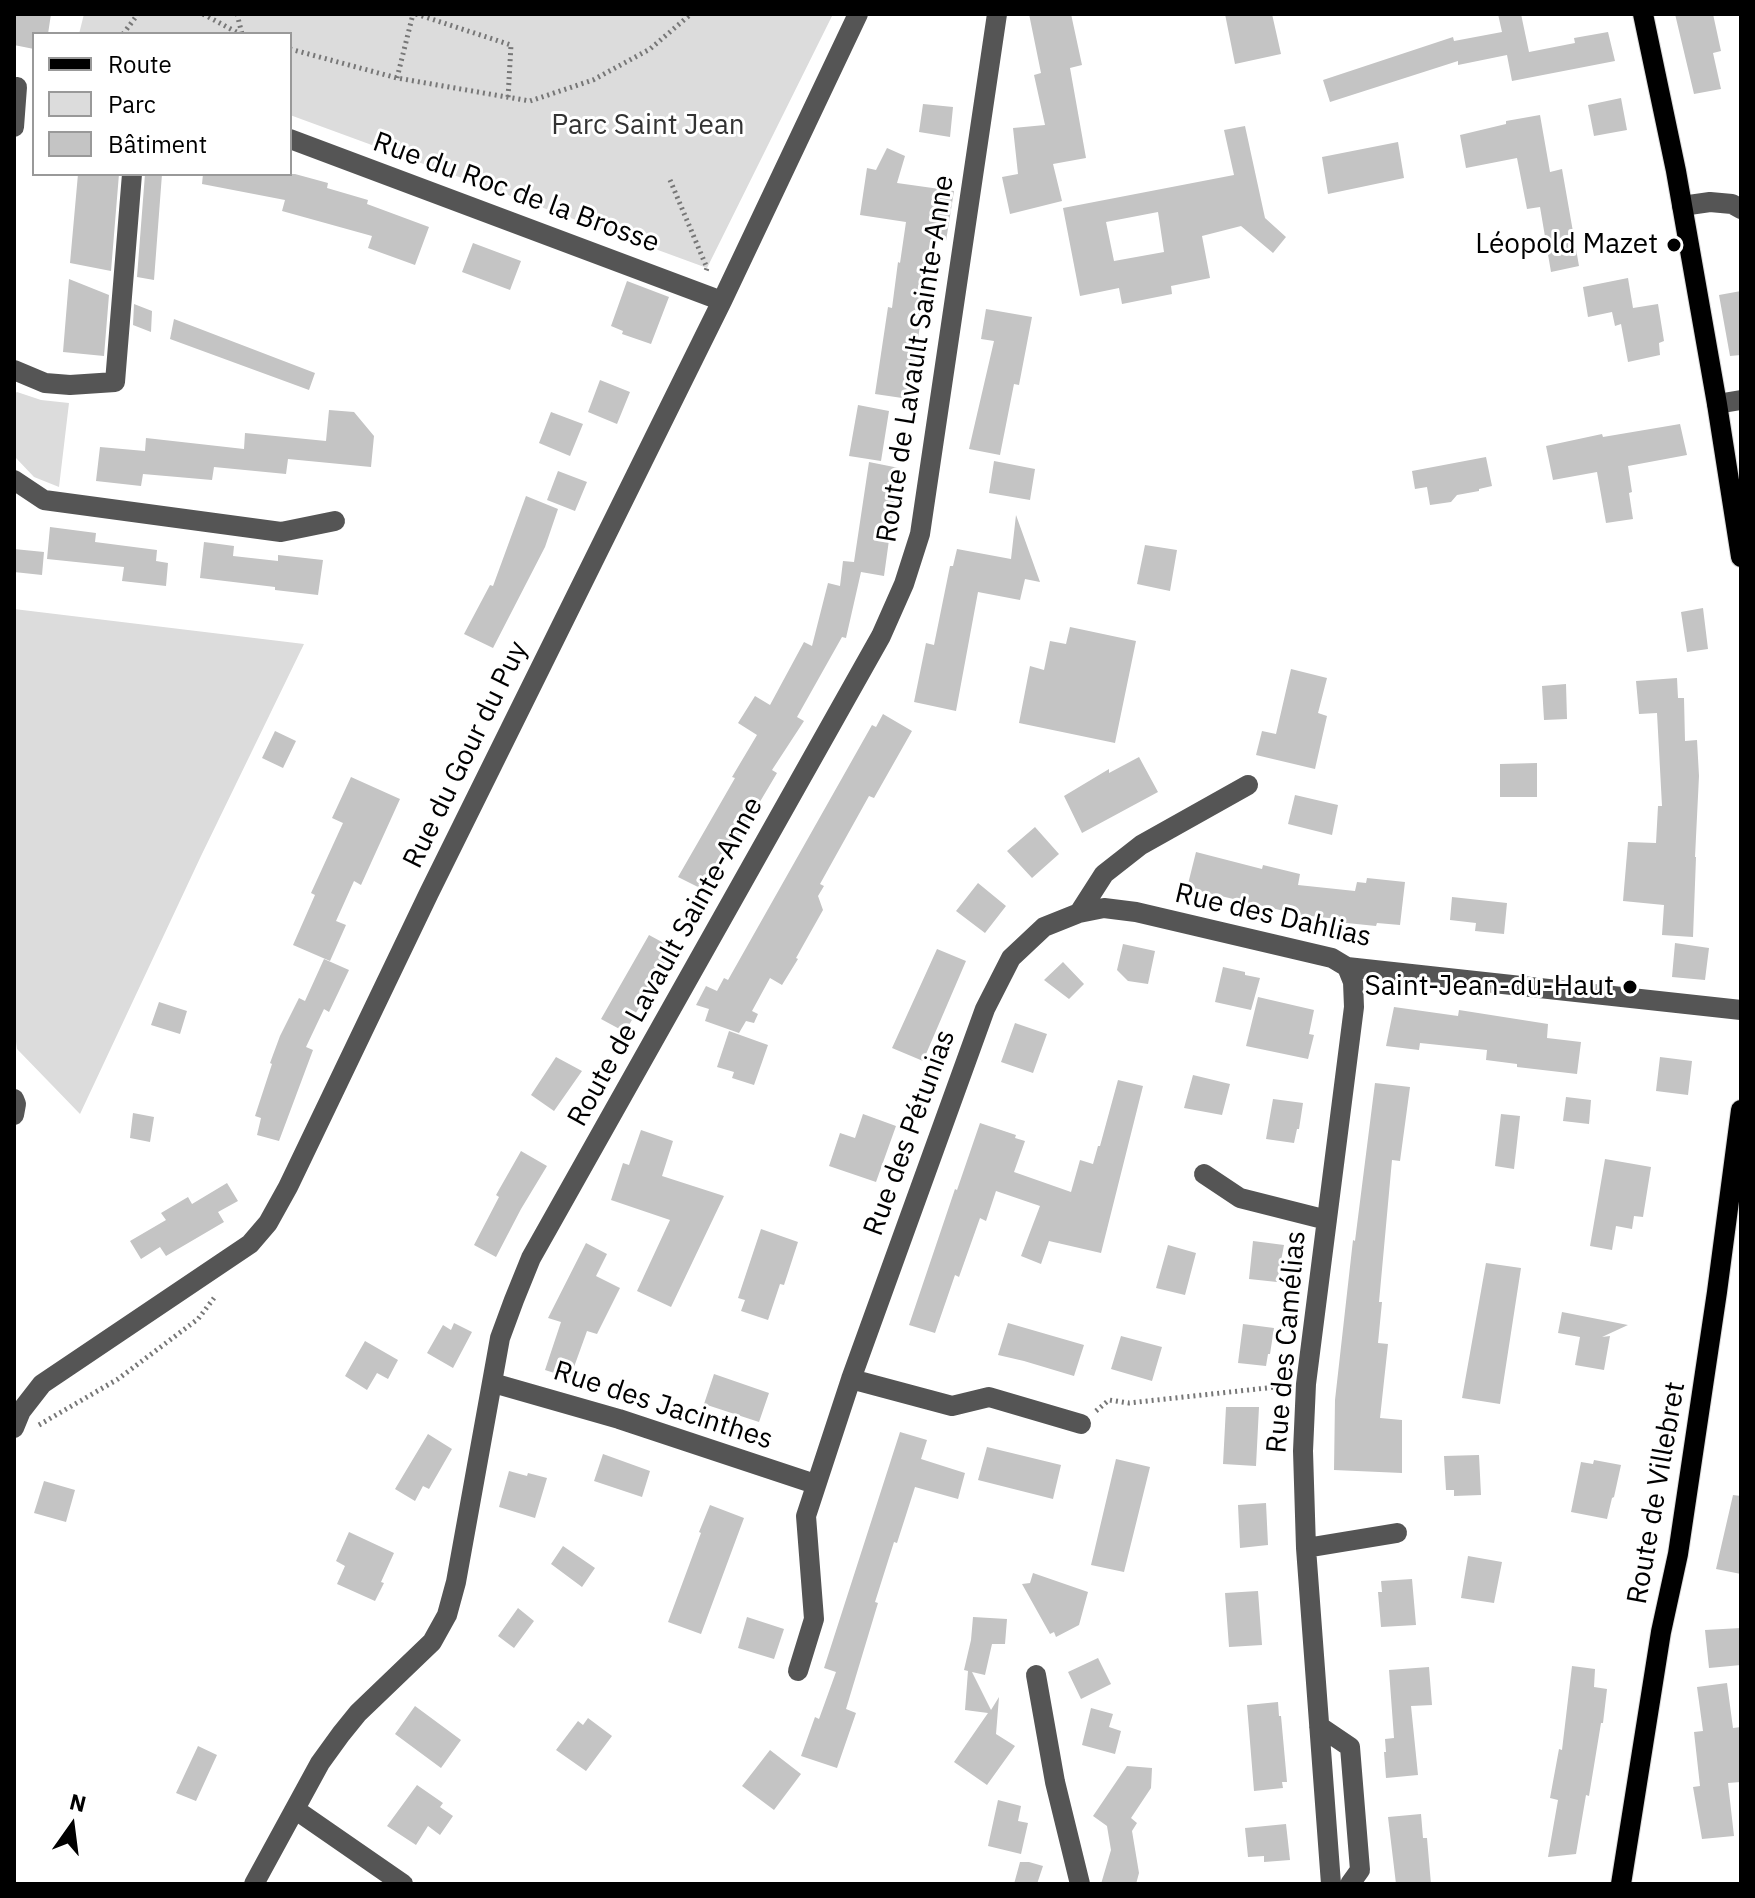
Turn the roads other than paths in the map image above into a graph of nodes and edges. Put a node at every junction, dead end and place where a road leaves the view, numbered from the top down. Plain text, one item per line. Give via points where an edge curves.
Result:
1 (858, 14) edge
2 (997, 14) edge
3 (1643, 14) edge
4 (22, 88) edge
5 (14, 127) edge
6 (292, 140) edge
7 (132, 176) edge
8 (1682, 206) junction
9 (1741, 209) edge
10 (722, 301) junction
11 (14, 370) edge
12 (1741, 400) edge
13 (1717, 404) junction
14 (14, 480) edge
15 (335, 521) dead end
16 (1741, 557) edge
17 (1248, 785) dead end
18 (1079, 913) junction
19 (1347, 967) junction
20 (1741, 1010) edge
21 (14, 1099) edge
22 (1741, 1110) edge
23 (14, 1115) edge
24 (1204, 1174) dead end
25 (1327, 1220) junction
26 (851, 1379) junction
27 (493, 1383) junction
28 (1081, 1424) road end
29 (20, 1430) edge
30 (815, 1484) junction
31 (1397, 1533) dead end
32 (1306, 1548) junction
33 (798, 1671) dead end
34 (1036, 1675) dead end
35 (1319, 1726) junction
36 (296, 1810) junction
37 (254, 1884) edge
38 (403, 1884) edge
39 (1080, 1884) edge
40 (1331, 1884) edge
41 (1350, 1884) edge
42 (1621, 1884) edge

1 - 10 street, Rue du Gour du Puy
2 - 27 street, Route de Lavault Sainte-Anne via 920,534 904,584 881,636 531,1258 500,1338
3 - 8 main road
4 - 5 street
6 - 10 street, Rue du Roc de la Brosse
7 - 11 street via 115,382 45,383
8 - 9 street via 1710,202
8 - 13 main road
10 - 29 street, Rue du Gour du Puy via 268,1223 250,1244 42,1384 21,1411
12 - 13 street
13 - 16 main road
14 - 15 street via 44,500 265,530 281,532
17 - 18 street via 1141,845 1104,874
18 - 19 street, Rue des Dahlias via 1104,908 1136,912 1332,958
18 - 26 street, Rue des Pétunias via 1044,927 1011,958 985,1009
19 - 20 street, Rue des Dahlias
19 - 25 street, Rue des Camélias via 1354,1007
21 - 23 street
22 - 42 main road, Route de Villebret via 1680,1538
24 - 25 street via 1240,1198
25 - 32 street, Rue des Camélias via 1306,1384
26 - 28 street via 952,1406 989,1397
26 - 30 street, Rue des Pétunias
27 - 30 street, Rue des Jacinthes
27 - 36 street, Route de Lavault Sainte-Anne via 447,1615 432,1642 341,1734
30 - 33 street, Rue des Pétunias via 806,1516 814,1619
31 - 32 street
32 - 35 street, Rue des Camélias
34 - 39 street
35 - 40 street, Rue des Camélias
35 - 41 street via 1350,1747 1360,1870
36 - 37 street, Route de Lavault Sainte-Anne
36 - 38 street

